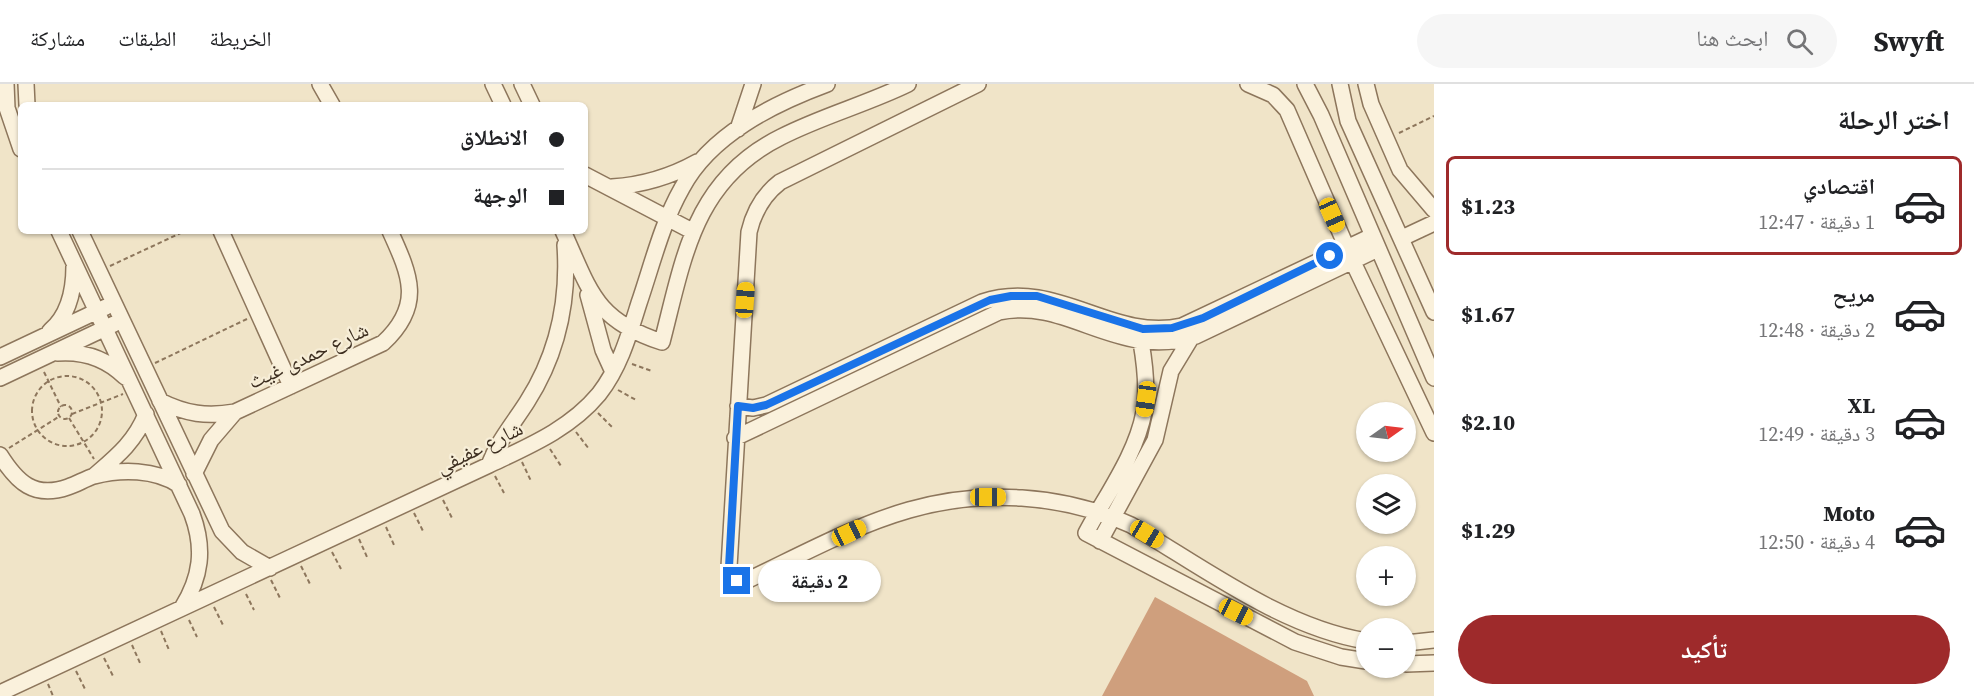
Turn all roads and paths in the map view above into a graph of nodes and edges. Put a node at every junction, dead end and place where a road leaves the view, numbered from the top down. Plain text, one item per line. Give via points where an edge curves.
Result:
1 (6, 84) edge
2 (320, 84) edge
3 (493, 84) edge
4 (522, 84) edge
5 (753, 84) edge
6 (827, 84) edge
7 (908, 84) edge
8 (978, 84) edge
9 (1248, 84) edge
10 (1305, 84) edge
11 (1340, 84) edge
12 (1366, 84) edge
13 (26, 86) edge
14 (27, 102) edge
15 (32, 102) edge
16 (330, 102) edge
17 (502, 102) edge
18 (531, 102) edge
19 (1434, 116) edge
20 (738, 129) junction
21 (1386, 139) junction
22 (18, 140) edge
23 (700, 161) junction
24 (588, 177) edge
25 (610, 188) junction
26 (1434, 210) edge
27 (668, 218) junction
28 (1434, 223) edge
29 (692, 231) junction
30 (60, 234) edge
31 (81, 234) edge
32 (179, 234) edge
33 (222, 234) edge
34 (391, 234) edge
35 (563, 234) edge
36 (564, 234) edge
37 (1401, 238) junction
38 (1375, 242) junction
39 (1350, 255) junction
40 (74, 262) junction
41 (99, 272) junction
42 (585, 281) junction
43 (114, 303) junction
44 (985, 309) junction
45 (97, 311) junction
46 (1434, 312) edge
47 (258, 314) junction
48 (1090, 320) junction
49 (122, 321) junction
50 (105, 329) junction
51 (631, 329) junction
52 (1191, 338) junction
53 (40, 339) junction
54 (1141, 342) junction
55 (1429, 354) edge
56 (0, 357) edge
57 (44, 357) junction
58 (145, 368) junction
59 (652, 371) dead end
60 (613, 372) junction
61 (1146, 378) junction
62 (1434, 378) edge
63 (1, 380) edge
64 (1168, 380) junction
65 (49, 381) junction
66 (132, 386) junction
67 (291, 386) junction
68 (636, 400) dead end
69 (160, 401) junction
70 (102, 403) junction
71 (590, 404) junction
72 (61, 406) junction
73 (745, 407) junction
74 (235, 412) junction
75 (72, 414) junction
76 (146, 414) junction
77 (60, 416) junction
78 (69, 418) junction
79 (570, 422) junction
80 (758, 426) junction
81 (613, 428) dead end
82 (38, 430) junction
83 (1434, 433) edge
84 (544, 438) junction
85 (735, 438) junction
86 (84, 443) junction
87 (589, 449) dead end
88 (517, 452) junction
89 (0, 454) edge
90 (489, 465) junction
91 (561, 466) dead end
92 (98, 473) junction
93 (195, 474) junction
94 (531, 481) dead end
95 (179, 485) junction
96 (437, 490) junction
97 (504, 493) dead end
98 (409, 503) junction
99 (1097, 511) junction
100 (381, 516) junction
101 (1113, 517) junction
102 (452, 518) dead end
103 (354, 528) junction
104 (423, 531) dead end
105 (327, 541) junction
106 (1100, 541) junction
107 (394, 545) dead end
108 (295, 556) junction
109 (367, 557) dead end
110 (268, 568) junction
111 (341, 570) dead end
112 (240, 582) junction
113 (310, 584) dead end
114 (209, 596) junction
115 (280, 598) dead end
116 (182, 608) junction
117 (254, 610) dead end
118 (156, 621) junction
119 (223, 625) dead end
120 (127, 634) junction
121 (197, 637) dead end
122 (1356, 639) edge
123 (1434, 640) edge
124 (1416, 642) edge
125 (99, 647) junction
126 (169, 650) dead end
127 (1356, 659) edge
128 (71, 660) junction
129 (140, 663) dead end
130 (1434, 663) edge
131 (1416, 664) edge
132 (113, 676) dead end
133 (85, 689) dead end
134 (0, 693) edge

1 - 22 street via 7,108
2 - 16 street
3 - 17 street
4 - 18 street
5 - 20 street
6 - 20 street, شارع عفيفي
7 - 29 street via 781,136 755,152 712,195
8 - 73 street via 780,182 765,195 749,232
9 - 39 street via 1273,95 1287,110
10 - 38 street
11 - 37 street via 1348,121
12 - 21 street via 1366,93
13 - 14 street
13 - 15 street
19 - 21 path
20 - 23 street, شارع عفيفي
21 - 26 street via 1405,178
23 - 25 street via 667,177
23 - 27 street, شارع عفيفي via 681,188
24 - 25 street
25 - 27 street
27 - 29 street
27 - 51 street, شارع عفيفي
28 - 37 street
29 - 51 street via 662,342
30 - 40 street
31 - 41 street
32 - 41 path
33 - 47 street
34 - 67 street, شارع حمدى غيث via 411,291 409,308 398,329 383,343
35 - 90 street via 567,268 557,338 544,372 502,437
36 - 42 street
37 - 46 street
38 - 39 street
38 - 55 street
39 - 48 street via 1182,326 1143,329
39 - 52 street
39 - 83 street
40 - 45 street
40 - 53 street via 71,298 64,314
41 - 43 street
42 - 51 street via 606,313
42 - 60 street via 603,350
43 - 45 street
43 - 49 street
44 - 48 street via 1034,309
44 - 73 street via 772,403
44 - 80 street
45 - 50 street
45 - 53 street
47 - 58 path
47 - 67 street
48 - 54 street
49 - 50 street
49 - 58 street
50 - 57 street
50 - 66 street
51 - 60 street, شارع عفيفي
52 - 54 street via 1172,343
52 - 64 street
53 - 56 street
54 - 61 street
55 - 62 street
57 - 63 street
57 - 65 path
57 - 66 street via 77,353 103,360
58 - 69 street
59 - 60 path
60 - 68 path
60 - 71 street, شارع عفيفي
61 - 64 street via 1157,374
61 - 99 street via 1145,406 1137,436
64 - 101 street via 1155,440
65 - 70 path via 63,376 78,377 91,384
65 - 72 path
65 - 82 path via 33,403 32,417
66 - 70 path
66 - 76 street
67 - 74 street, شارع حمدى غيث
69 - 74 street, شارع حمدى غيث via 196,415
69 - 93 street
70 - 75 path
70 - 86 path via 103,417 98,429
71 - 79 street, شارع عفيفي
71 - 81 path
72 - 75 path via 69,406
72 - 77 path
73 - 80 street
73 - 85 street
74 - 93 street, شارع حمدى غيث via 211,440
75 - 78 path
76 - 92 street via 130,443
76 - 95 street
77 - 78 path
77 - 82 path
78 - 86 path
79 - 84 street, شارع عفيفي
79 - 87 path
80 - 85 street
82 - 86 path via 48,441 62,447
82 - 89 path
84 - 88 street, شارع عفيفي
84 - 91 path
85 - 99 street via 729,567 730,576 737,581 746,581 889,516 948,501 1031,498
86 - 92 path
88 - 90 street, شارع عفيفي
88 - 94 path
89 - 92 street via 13,476 33,488 57,490
90 - 96 street, شارع عفيفي
90 - 97 path
92 - 95 street via 143,472 162,475
93 - 110 street via 232,543
95 - 116 street via 199,532 201,552 196,582
96 - 98 street, شارع عفيفي
96 - 102 path
98 - 100 street, شارع عفيفي
98 - 104 path
99 - 101 street
99 - 106 street via 1086,533
100 - 103 street, شارع عفيفي
100 - 107 path
101 - 106 street
101 - 122 street via 1289,617
103 - 105 street, شارع عفيفي
103 - 109 path
105 - 108 street, شارع عفيفي
105 - 111 path
106 - 127 street via 1295,642
108 - 110 street, شارع عفيفي
108 - 113 path
110 - 112 street, شارع عفيفي
110 - 115 path
112 - 114 street, شارع عفيفي
112 - 117 path
114 - 116 street, شارع عفيفي
114 - 119 path
116 - 118 street, شارع عفيفي
116 - 121 path
118 - 120 street, شارع عفيفي
118 - 126 path
120 - 125 street, شارع عفيفي
120 - 129 path
123 - 124 street
125 - 128 street, شارع عفيفي
125 - 132 path
128 - 133 path
128 - 134 street, شارع عفيفي
130 - 131 street

